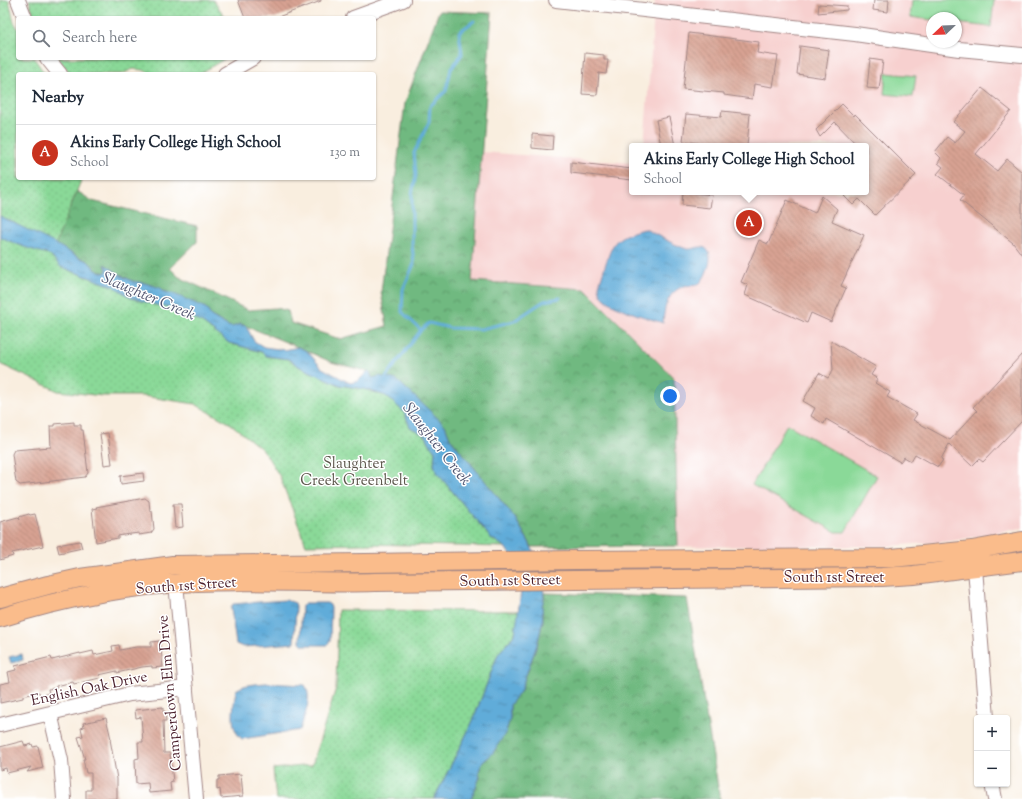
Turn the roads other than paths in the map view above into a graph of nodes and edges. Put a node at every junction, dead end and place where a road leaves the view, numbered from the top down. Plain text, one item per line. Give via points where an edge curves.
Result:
1 (18, 0) edge
2 (403, 0) edge
3 (556, 0) edge
4 (24, 16) edge
5 (359, 16) edge
6 (1022, 55) edge
7 (49, 60) edge
8 (249, 60) edge
9 (58, 72) edge
10 (228, 72) edge
11 (1022, 541) edge
12 (1022, 561) edge
13 (173, 565) junction
14 (975, 568) junction
15 (176, 583) junction
16 (0, 598) edge
17 (0, 618) edge
18 (186, 688) junction
19 (50, 713) junction
20 (987, 715) edge
21 (0, 725) edge
22 (993, 787) edge
23 (64, 799) edge
24 (196, 799) edge
25 (995, 799) edge

1 - 4 street
2 - 5 street
3 - 6 street
7 - 9 street
8 - 10 street
11 - 13 main road, South 1st Street via 972,550 892,558
12 - 14 main road, South 1st Street
13 - 15 main road
13 - 16 main road, South 1st Street via 80,578
14 - 15 main road, South 1st Street via 882,577
14 - 20 street
15 - 17 main road, South 1st Street via 93,595
15 - 18 street, Camperdown Elm Drive
18 - 19 street, English Oak Drive via 130,694
18 - 24 street, Camperdown Elm Drive
19 - 21 street, English Oak Drive
19 - 23 street via 61,760
22 - 25 street

